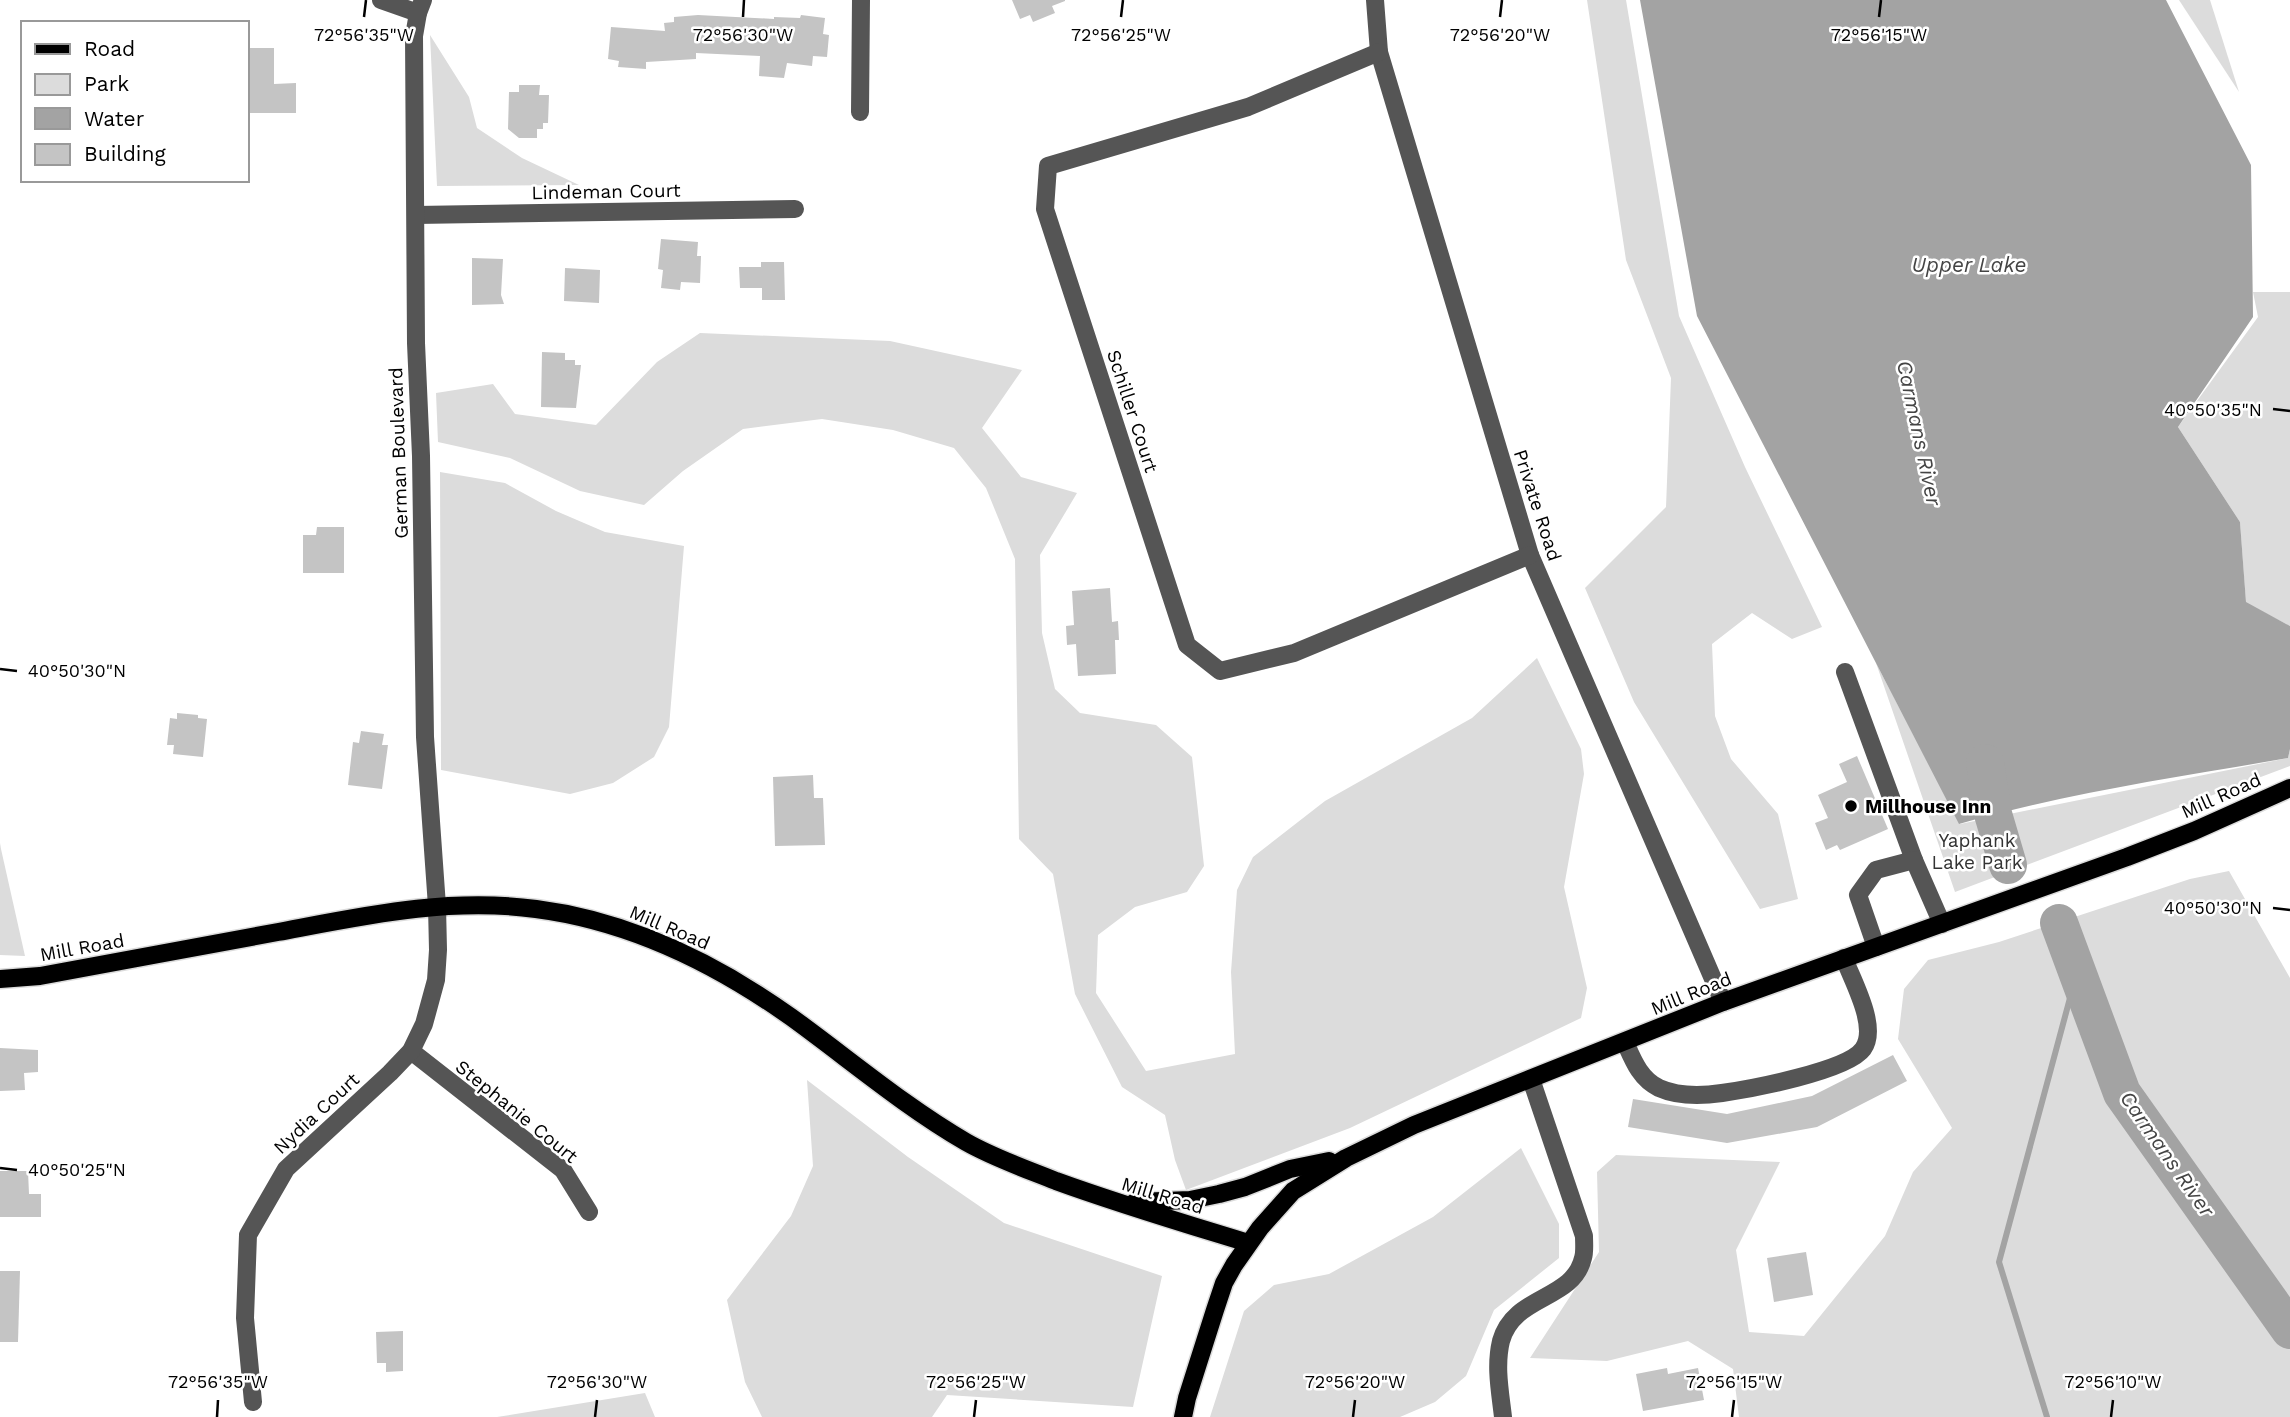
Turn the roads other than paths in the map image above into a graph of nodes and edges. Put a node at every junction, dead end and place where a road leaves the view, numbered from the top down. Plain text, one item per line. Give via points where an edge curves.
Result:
1 (381, 0) edge
2 (861, 0) edge
3 (1375, 0) edge
4 (421, 7) edge
5 (1379, 52) junction
6 (860, 112) dead end
7 (795, 209) dead end
8 (416, 215) junction
9 (1531, 555) junction
10 (1845, 673) dead end
11 (2290, 788) edge
12 (1914, 860) junction
13 (437, 906) junction
14 (1942, 924) junction
15 (1876, 947) junction
16 (1844, 958) junction
17 (0, 979) edge
18 (1723, 1002) junction
19 (1625, 1042) junction
20 (411, 1051) junction
21 (1531, 1079) junction
22 (1346, 1158) junction
23 (1114, 1202) junction
24 (589, 1212) dead end
25 (1248, 1243) junction
26 (253, 1402) dead end
27 (1183, 1417) edge
28 (1503, 1417) edge

1 - 4 street
2 - 6 street
3 - 5 street, Private Road
4 - 8 street, German Boulevard via 414,37
5 - 9 street, Private Road
5 - 9 street, Schiller Court via 1248,107 1048,166 1045,209 1187,645 1220,671 1294,653
7 - 8 street, Lindeman Court
8 - 13 street, German Boulevard via 425,737
9 - 18 street, Private Road
10 - 12 street
11 - 14 main road, Mill Road via 2194,831
12 - 14 street
12 - 15 street via 1876,870 1858,895
13 - 17 main road, Mill Road via 40,976
13 - 20 street, Nydia Court via 436,980
13 - 23 main road, Mill Road via 503,906 565,913 671,948 761,996 969,1143
14 - 15 main road, Mill Road
15 - 16 main road, Mill Road
16 - 18 main road, Mill Road
16 - 19 street via 1867,1018 1868,1033 1863,1049 1841,1064 1785,1081 1720,1093 1682,1094 1650,1083
18 - 19 main road, Mill Road
19 - 21 main road, Mill Road
20 - 24 street, Stephanie Court via 563,1170
20 - 26 street, Nydia Court via 286,1169 248,1235 245,1318
21 - 22 main road, Mill Road via 1414,1125
21 - 28 street via 1584,1236 1583,1258 1562,1288 1534,1301 1507,1326 1497,1364
22 - 23 main road via 1190,1200
22 - 25 main road, Mill Road via 1293,1191
23 - 25 main road, Mill Road
25 - 27 main road via 1224,1283

